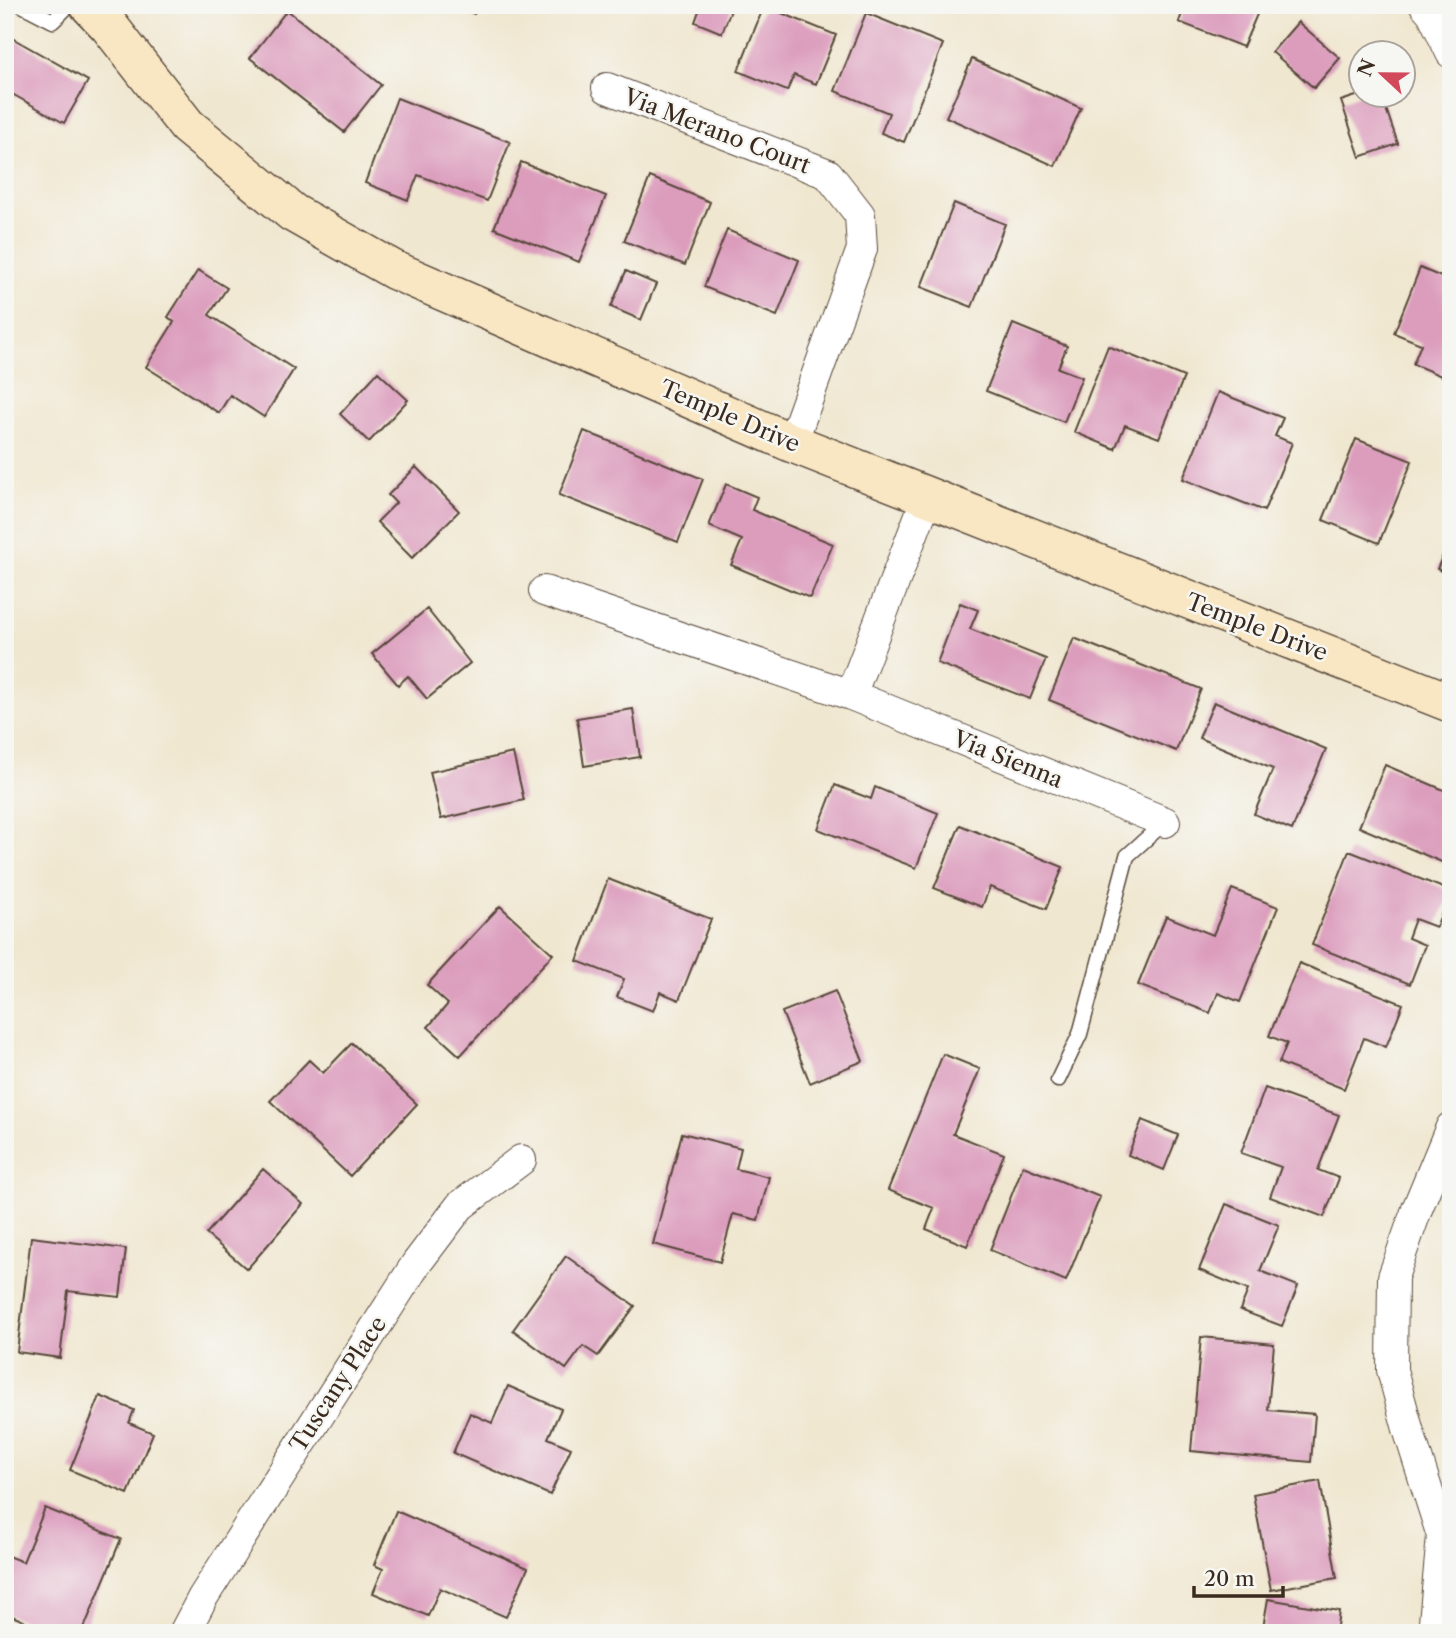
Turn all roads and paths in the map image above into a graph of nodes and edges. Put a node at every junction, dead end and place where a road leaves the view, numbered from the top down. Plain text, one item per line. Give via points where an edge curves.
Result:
1 (22, 5) edge
2 (69, 5) edge
3 (89, 5) edge
4 (1424, 5) edge
5 (1451, 53) edge
6 (607, 88) dead end
7 (792, 443) junction
8 (927, 497) junction
9 (544, 591) dead end
10 (851, 695) junction
11 (1451, 703) edge
12 (1165, 822) joint
13 (1058, 1080) dead end
14 (1451, 1126) edge
15 (521, 1160) dead end
16 (184, 1633) edge
17 (1433, 1633) edge

1 - 2 lane via 53,21
3 - 7 street, Temple Drive via 187,126 293,213 394,270
4 - 5 street
6 - 7 street, Via Merano Court via 828,174 859,215 862,248
7 - 8 street, Temple Drive
8 - 10 street
8 - 11 street, Temple Drive
9 - 10 street, Via Sienna
10 - 12 street, Via Sienna
12 - 13 lane via 1127,856 1080,1034
14 - 17 street via 1393,1277 1392,1370 1442,1536
15 - 16 street, Tuscany Place via 460,1206 416,1264

